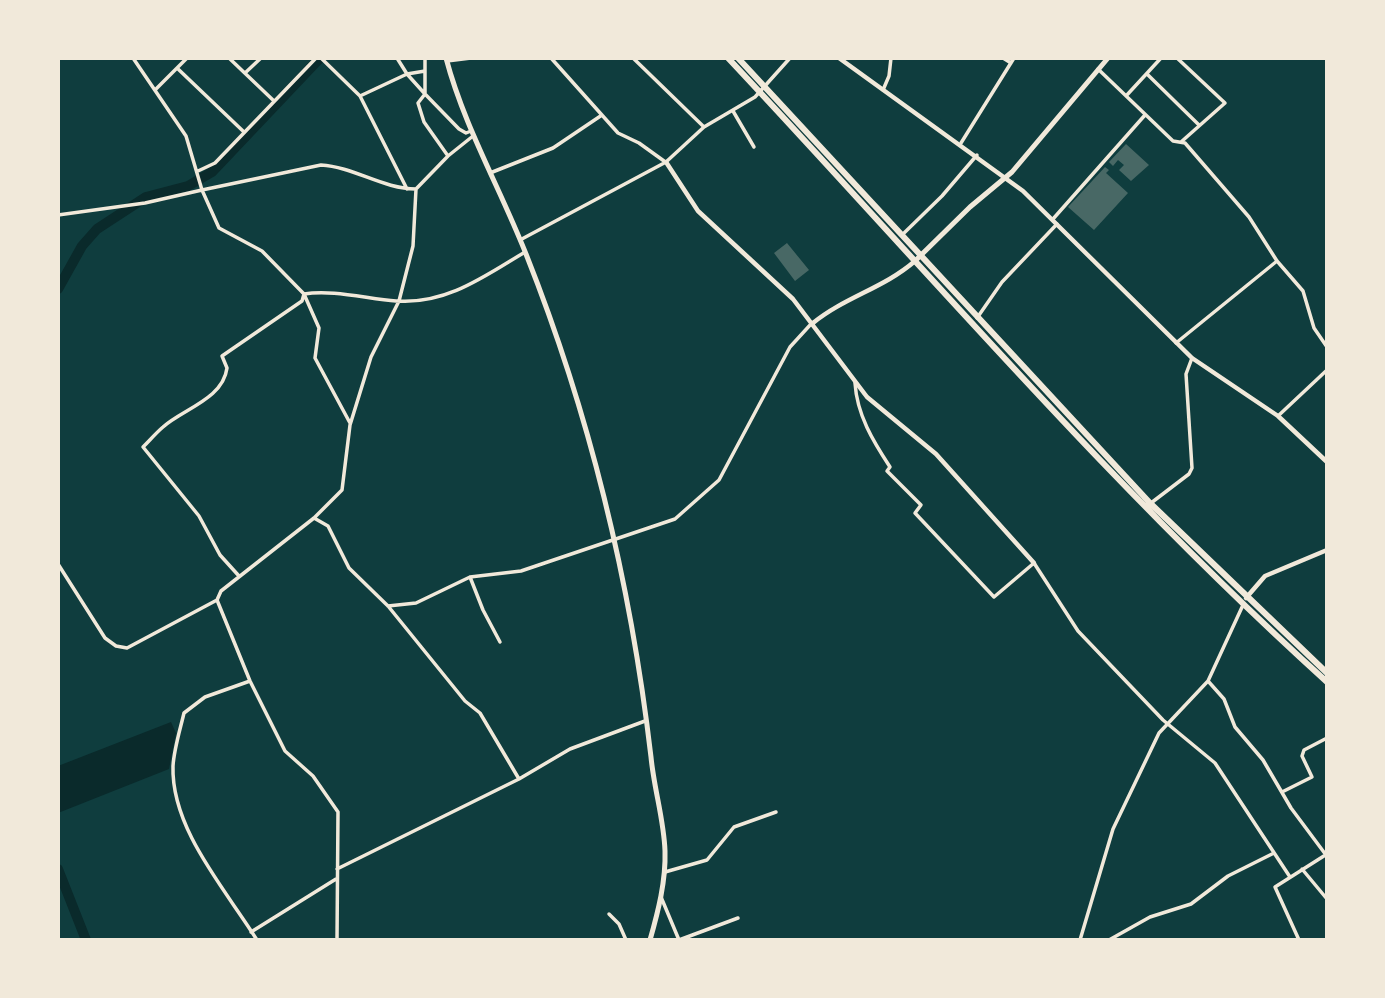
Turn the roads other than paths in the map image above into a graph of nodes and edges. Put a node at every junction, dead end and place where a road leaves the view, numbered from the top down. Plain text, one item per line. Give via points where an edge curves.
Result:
1 (133, 58) edge
2 (187, 58) edge
3 (229, 58) edge
4 (261, 58) edge
5 (322, 58) edge
6 (397, 58) edge
7 (425, 58) edge
8 (471, 58) edge
9 (551, 58) edge
10 (634, 58) edge
11 (728, 58) edge
12 (738, 58) edge
13 (790, 58) edge
14 (839, 58) edge
15 (891, 58) edge
16 (1003, 58) edge
17 (1014, 58) edge
18 (1108, 58) edge
19 (1161, 58) edge
20 (1177, 58) edge
21 (446, 59) edge
22 (1011, 63) junction
23 (177, 68) junction
24 (1098, 69) junction
25 (425, 71) junction
26 (245, 73) junction
27 (407, 74) junction
28 (1147, 74) junction
29 (762, 89) junction
30 (155, 90) junction
31 (883, 90) junction
32 (425, 94) junction
33 (360, 96) junction
34 (1126, 96) junction
35 (274, 101) junction
36 (733, 111) junction
37 (603, 115) junction
38 (1145, 115) junction
39 (1199, 125) junction
40 (704, 127) junction
41 (244, 132) junction
42 (472, 134) junction
43 (1181, 142) junction
44 (961, 143) junction
45 (754, 147) dead end
46 (977, 155) junction
47 (448, 156) junction
48 (666, 162) junction
49 (198, 171) junction
50 (490, 173) junction
51 (1006, 177) junction
52 (407, 189) junction
53 (416, 189) junction
54 (202, 190) junction
55 (58, 215) edge
56 (1055, 221) junction
57 (901, 235) junction
58 (520, 240) junction
59 (525, 252) junction
60 (917, 258) junction
61 (1277, 261) junction
62 (304, 295) junction
63 (400, 301) junction
64 (977, 318) junction
65 (813, 323) junction
66 (1176, 343) junction
67 (1327, 347) edge
68 (1192, 358) junction
69 (1327, 370) edge
70 (855, 383) junction
71 (1278, 416) junction
72 (350, 425) junction
73 (1327, 462) edge
74 (1147, 505) junction
75 (314, 518) junction
76 (614, 541) junction
77 (1327, 550) edge
78 (1034, 563) junction
79 (58, 564) edge
80 (239, 576) junction
81 (470, 577) junction
82 (218, 600) junction
83 (1244, 601) junction
84 (388, 606) junction
85 (500, 642) dead end
86 (1327, 673) edge
87 (250, 681) junction
88 (1208, 681) junction
89 (1327, 682) edge
90 (647, 720) junction
91 (1167, 722) junction
92 (1327, 738) edge
93 (519, 779) junction
94 (1282, 792) junction
95 (776, 812) dead end
96 (1273, 853) junction
97 (1327, 854) edge
98 (336, 869) junction
99 (1303, 869) junction
100 (664, 872) junction
101 (1290, 877) junction
102 (336, 879) junction
103 (660, 895) junction
104 (1327, 899) edge
105 (609, 914) dead end
106 (738, 918) dead end
107 (251, 932) junction
108 (257, 940) edge
109 (337, 940) edge
110 (625, 940) edge
111 (650, 940) edge
112 (679, 940) edge
113 (1080, 940) edge
114 (1109, 940) edge
115 (1299, 940) edge

1 - 30 street
2 - 23 street
3 - 26 street
4 - 26 street
5 - 33 street
5 - 35 street
6 - 27 street
7 - 25 street
8 - 21 street
9 - 37 street
10 - 40 street
11 - 29 highway
12 - 29 highway
13 - 29 street
14 - 31 street
15 - 31 street
16 - 22 street
17 - 22 street
18 - 24 main road
19 - 28 street
20 - 39 street via 1225,103
21 - 42 main road
22 - 44 street
23 - 30 street
23 - 41 street
24 - 34 street
24 - 51 main road
25 - 27 street
25 - 32 street
26 - 35 street
27 - 32 street
27 - 33 street
28 - 34 street
28 - 39 street
29 - 36 street
29 - 57 highway
29 - 60 highway
30 - 49 street via 186,136
31 - 44 street
32 - 42 street via 460,129
32 - 47 street via 418,103 424,122
33 - 52 street
34 - 38 street
35 - 41 street
36 - 40 street
36 - 45 street
37 - 48 street via 618,133
37 - 50 street via 553,148
38 - 43 street via 1172,141
38 - 56 street
39 - 43 street
40 - 48 street
41 - 49 street via 215,163
42 - 47 street
42 - 50 main road
43 - 61 street via 1237,202
44 - 46 street
46 - 51 street
46 - 57 street
47 - 53 street
48 - 58 street
48 - 65 street via 698,211
49 - 54 street
50 - 58 main road
51 - 56 street
51 - 60 main road
52 - 53 street
52 - 54 street via 321,165
53 - 63 street via 413,246
54 - 55 street
54 - 62 street via 219,228 262,251
56 - 64 street
56 - 66 street
57 - 60 highway
58 - 59 main road
59 - 63 street via 439,298
59 - 76 main road via 557,336
60 - 64 highway
60 - 65 street via 893,278 840,302
60 - 74 highway
61 - 66 street
61 - 67 street via 1303,292 1314,328
62 - 63 street
62 - 72 street via 319,328 315,358
62 - 80 street via 302,301 222,356 227,368 221,384 198,406 164,425 144,447
63 - 72 street via 371,357
64 - 74 highway
65 - 70 street
65 - 76 street via 790,347 729,463 707,493 675,519
66 - 68 street
68 - 71 street
68 - 74 street via 1186,374 1192,468
69 - 71 street
70 - 78 street via 936,454
70 - 78 street via 858,404 873,442 890,467 887,471 921,505 915,513 994,597
71 - 73 street
72 - 75 street via 342,490
74 - 83 highway
75 - 80 street
75 - 84 street via 328,526 349,568
76 - 81 street via 521,571
76 - 90 main road
77 - 83 street via 1265,576
78 - 91 street via 1078,631
79 - 82 street via 105,638 116,646 127,648
80 - 82 street via 221,591
81 - 84 street via 426,600
81 - 85 street
82 - 87 street
83 - 86 highway
83 - 88 street
83 - 89 highway
84 - 93 street via 465,701 480,713
87 - 98 street via 285,751 313,776 338,812
87 - 107 street via 205,697 184,713 173,774 197,848
88 - 91 street
88 - 94 street
90 - 93 street via 570,749
90 - 100 main road via 664,836
91 - 96 street via 1215,763
91 - 113 street via 1113,829
92 - 94 street via 1304,750 1302,756 1312,777
93 - 98 street
94 - 97 street
95 - 100 street via 734,827 707,860
96 - 101 street
96 - 114 street via 1227,876 1191,904 1150,917
97 - 99 street
98 - 102 street
99 - 101 street
99 - 104 street
100 - 103 main road
101 - 115 street via 1275,887
102 - 107 street
102 - 109 street
103 - 111 main road
103 - 112 street
105 - 110 street
106 - 112 street
107 - 108 street

